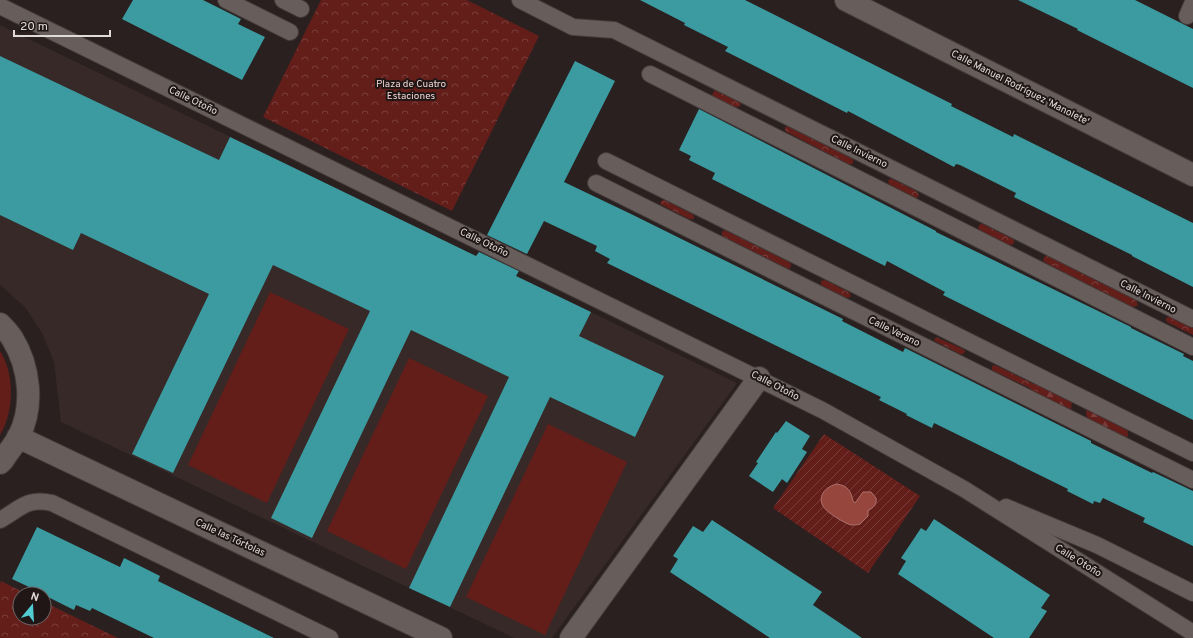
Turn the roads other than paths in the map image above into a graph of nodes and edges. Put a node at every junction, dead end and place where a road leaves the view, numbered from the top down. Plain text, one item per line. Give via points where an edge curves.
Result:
1 (226, 0) edge
2 (283, 0) edge
3 (520, 0) edge
4 (846, 0) edge
5 (0, 6) edge
6 (301, 9) dead end
7 (290, 32) dead end
8 (650, 74) dead end
9 (606, 160) dead end
10 (1193, 175) edge
11 (596, 183) dead end
12 (1193, 319) edge
13 (0, 324) edge
14 (1193, 347) edge
15 (759, 378) junction
16 (18, 437) junction
17 (1193, 453) edge
18 (0, 463) edge
19 (1193, 480) edge
20 (964, 489) junction
21 (0, 520) edge
22 (1193, 593) edge
23 (1193, 633) edge
24 (330, 638) edge
25 (441, 638) edge
26 (571, 638) edge

1 - 7 lane
2 - 6 lane
3 - 12 lane, Calle Invierno via 573,27 614,30
4 - 10 street, Calle Manuel Rodríguez 'Manolete'
5 - 15 lane, Calle Otoño
8 - 14 lane
9 - 17 lane
11 - 19 lane, Calle Verano
13 - 16 street via 12,338 22,359 28,382 25,420
15 - 20 lane, Calle Otoño
15 - 26 street
16 - 18 street
16 - 25 street, Calle las Tórtolas
20 - 22 lane, Calle Otoño via 1097,545
20 - 23 lane, Calle Otoño
21 - 24 lane via 32,502 52,504

